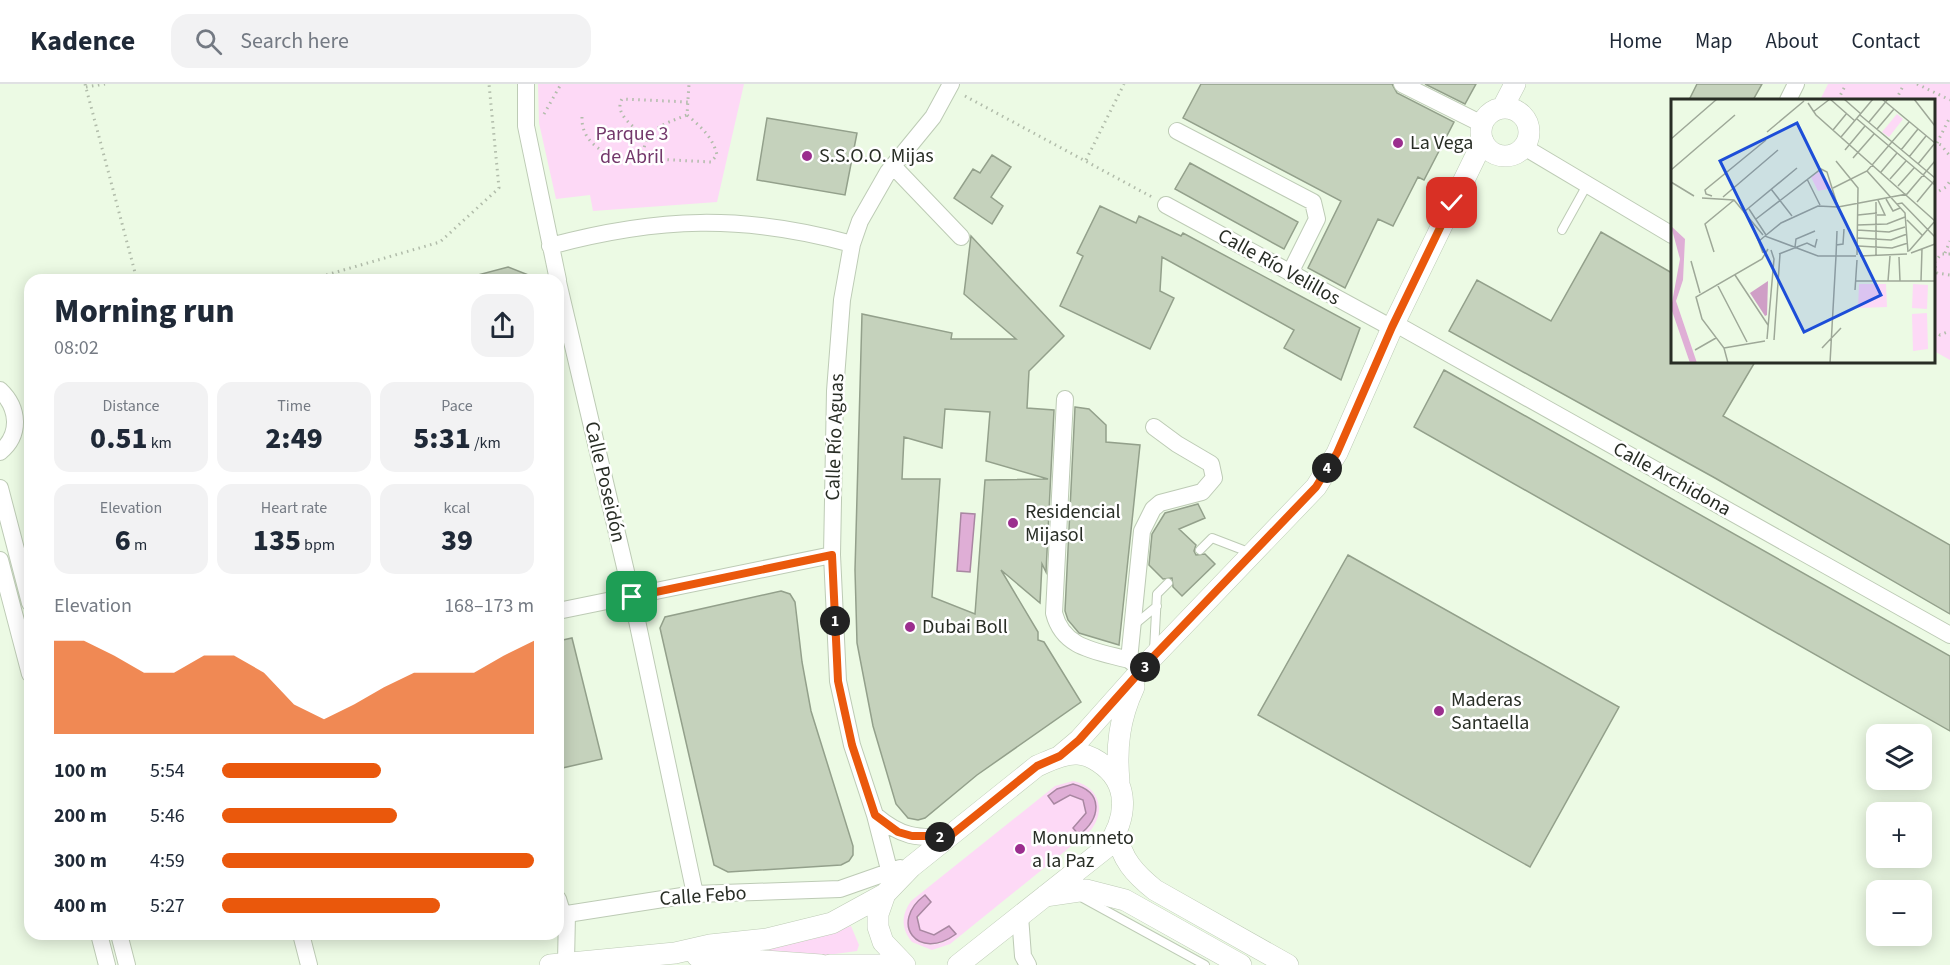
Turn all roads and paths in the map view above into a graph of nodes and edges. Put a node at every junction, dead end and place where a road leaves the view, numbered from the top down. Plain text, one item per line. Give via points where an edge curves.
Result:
1 (105, 84) edge
2 (489, 84) edge
3 (526, 84) edge
4 (561, 84) edge
5 (689, 84) edge
6 (1124, 84) edge
7 (1402, 84) edge
8 (1515, 84) edge
9 (1796, 84) edge
10 (1846, 84) edge
11 (1904, 84) edge
12 (1917, 84) edge
13 (948, 85) edge
14 (85, 86) edge
15 (1788, 99) edge
16 (1838, 99) edge
17 (1896, 99) edge
18 (1950, 100) edge
19 (688, 102) junction
20 (1503, 108) junction
21 (547, 109) dead end
22 (687, 115) junction
23 (582, 117) dead end
24 (1950, 117) edge
25 (1177, 130) dead end
26 (1482, 133) junction
27 (647, 137) junction
28 (1935, 142) edge
29 (1524, 147) junction
30 (1950, 156) edge
31 (642, 159) junction
32 (1086, 160) junction
33 (893, 166) junction
34 (1950, 181) edge
35 (1587, 185) junction
36 (1935, 193) edge
37 (1166, 205) joint
38 (1562, 230) dead end
39 (1671, 234) edge
40 (961, 237) dead end
41 (1950, 242) edge
42 (852, 244) junction
43 (550, 246) junction
44 (1935, 250) edge
45 (1943, 253) junction
46 (1950, 254) edge
47 (1935, 262) edge
48 (1935, 270) edge
49 (1290, 273) junction
50 (135, 274) edge
51 (330, 274) edge
52 (556, 274) edge
53 (1950, 275) edge
54 (564, 307) edge
55 (1393, 325) junction
56 (1950, 331) edge
57 (1935, 332) edge
58 (0, 390) edge
59 (1065, 399) dead end
60 (1154, 427) dead end
61 (3, 449) edge
62 (0, 466) edge
63 (0, 488) edge
64 (1200, 550) dead end
65 (1252, 553) junction
66 (832, 555) junction
67 (0, 560) edge
68 (24, 580) edge
69 (1168, 583) dead end
70 (632, 597) junction
71 (1157, 606) junction
72 (564, 610) edge
73 (1132, 628) junction
74 (1950, 635) edge
75 (24, 651) edge
76 (1141, 662) junction
77 (1060, 756) junction
78 (1119, 782) junction
79 (875, 815) junction
80 (1117, 833) junction
81 (950, 836) junction
82 (840, 889) junction
83 (1070, 892) junction
84 (883, 893) junction
85 (696, 894) junction
86 (1045, 896) junction
87 (564, 913) edge
88 (567, 914) junction
89 (1020, 916) junction
90 (564, 930) edge
91 (101, 940) edge
92 (121, 940) edge
93 (303, 940) edge
94 (562, 940) edge
95 (675, 953) junction
96 (558, 963) edge
97 (107, 965) edge
98 (127, 965) edge
99 (309, 965) edge
100 (821, 965) edge
101 (830, 965) edge
102 (891, 965) edge
103 (904, 965) edge
104 (958, 965) edge
105 (1028, 965) edge
106 (1205, 965) edge
107 (1241, 965) edge
108 (1288, 965) edge

1 - 14 path
2 - 51 path via 499,188 440,242
3 - 43 street, Calle Poseidón via 526,126
4 - 21 path
5 - 19 path
6 - 32 path
7 - 26 street
8 - 20 street
9 - 15 street
10 - 16 path
11 - 17 path
12 - 18 path
13 - 32 path
13 - 33 street, Calle Río Aguas via 933,117
14 - 50 path
19 - 22 path
19 - 27 path via 622,99 621,111 627,121
20 - 26 street via 1492,111
20 - 29 street via 1515,110 1525,118 1529,133
22 - 27 path via 667,122
22 - 31 path via 709,136 716,159 705,164
23 - 31 path via 584,130 596,148 616,157
24 - 28 path
25 - 49 street via 1313,202 1317,219
26 - 29 street via 1491,152 1499,155 1512,155
26 - 55 street
27 - 31 path
28 - 30 path
29 - 35 street
32 - 37 path
33 - 40 street
33 - 42 street, Calle Río Aguas via 867,207
34 - 36 path
35 - 38 lane
35 - 39 street
37 - 49 street, Calle Río Velillos
41 - 45 path
42 - 43 street via 785,228 706,221 635,226
42 - 66 street, Calle Río Aguas via 842,300 835,391
43 - 52 street, Calle Poseidón
44 - 45 path
45 - 46 path
45 - 47 path
48 - 53 path via 1940,275
49 - 55 street, Calle Río Velillos
54 - 70 street, Calle Poseidón
55 - 65 street via 1337,453 1316,487
55 - 74 street, Calle Archidona
56 - 57 path
58 - 61 street via 14,408 16,422
59 - 76 street via 1057,627 1083,647
60 - 73 street via 1211,464 1214,478 1202,492 1160,503 1153,509 1142,531
61 - 62 street
63 - 68 street
64 - 65 lane via 1212,538
65 - 76 street
66 - 70 street
66 - 79 street, Calle Río Aguas via 838,681 852,745
67 - 75 street
69 - 71 lane via 1157,594
70 - 72 street
70 - 85 street, Calle Poseidón
71 - 73 lane
71 - 76 lane
73 - 76 street
76 - 77 street via 1079,740
76 - 78 street via 1120,724 1116,752
77 - 78 street via 1077,754 1092,758
77 - 81 street via 1037,766
78 - 80 street via 1124,798
79 - 81 street via 898,832 912,836
79 - 84 street, Calle Río Aguas
80 - 86 street via 1107,847
80 - 108 street via 1123,856 1155,890
81 - 84 street
82 - 84 street, Calle Febo
82 - 84 street, Calle Febo via 859,896
82 - 85 street, Calle Febo
83 - 86 street
83 - 106 lane
83 - 107 street via 1086,890 1125,900
84 - 95 street via 832,922 811,929
84 - 103 street via 878,927 883,942
85 - 88 street, Calle Febo
86 - 89 street
87 - 88 street
88 - 90 street
89 - 104 street
89 - 105 street via 1023,957
91 - 97 street
92 - 98 street
93 - 99 street
94 - 96 street
95 - 96 street
95 - 100 street
101 - 102 street

